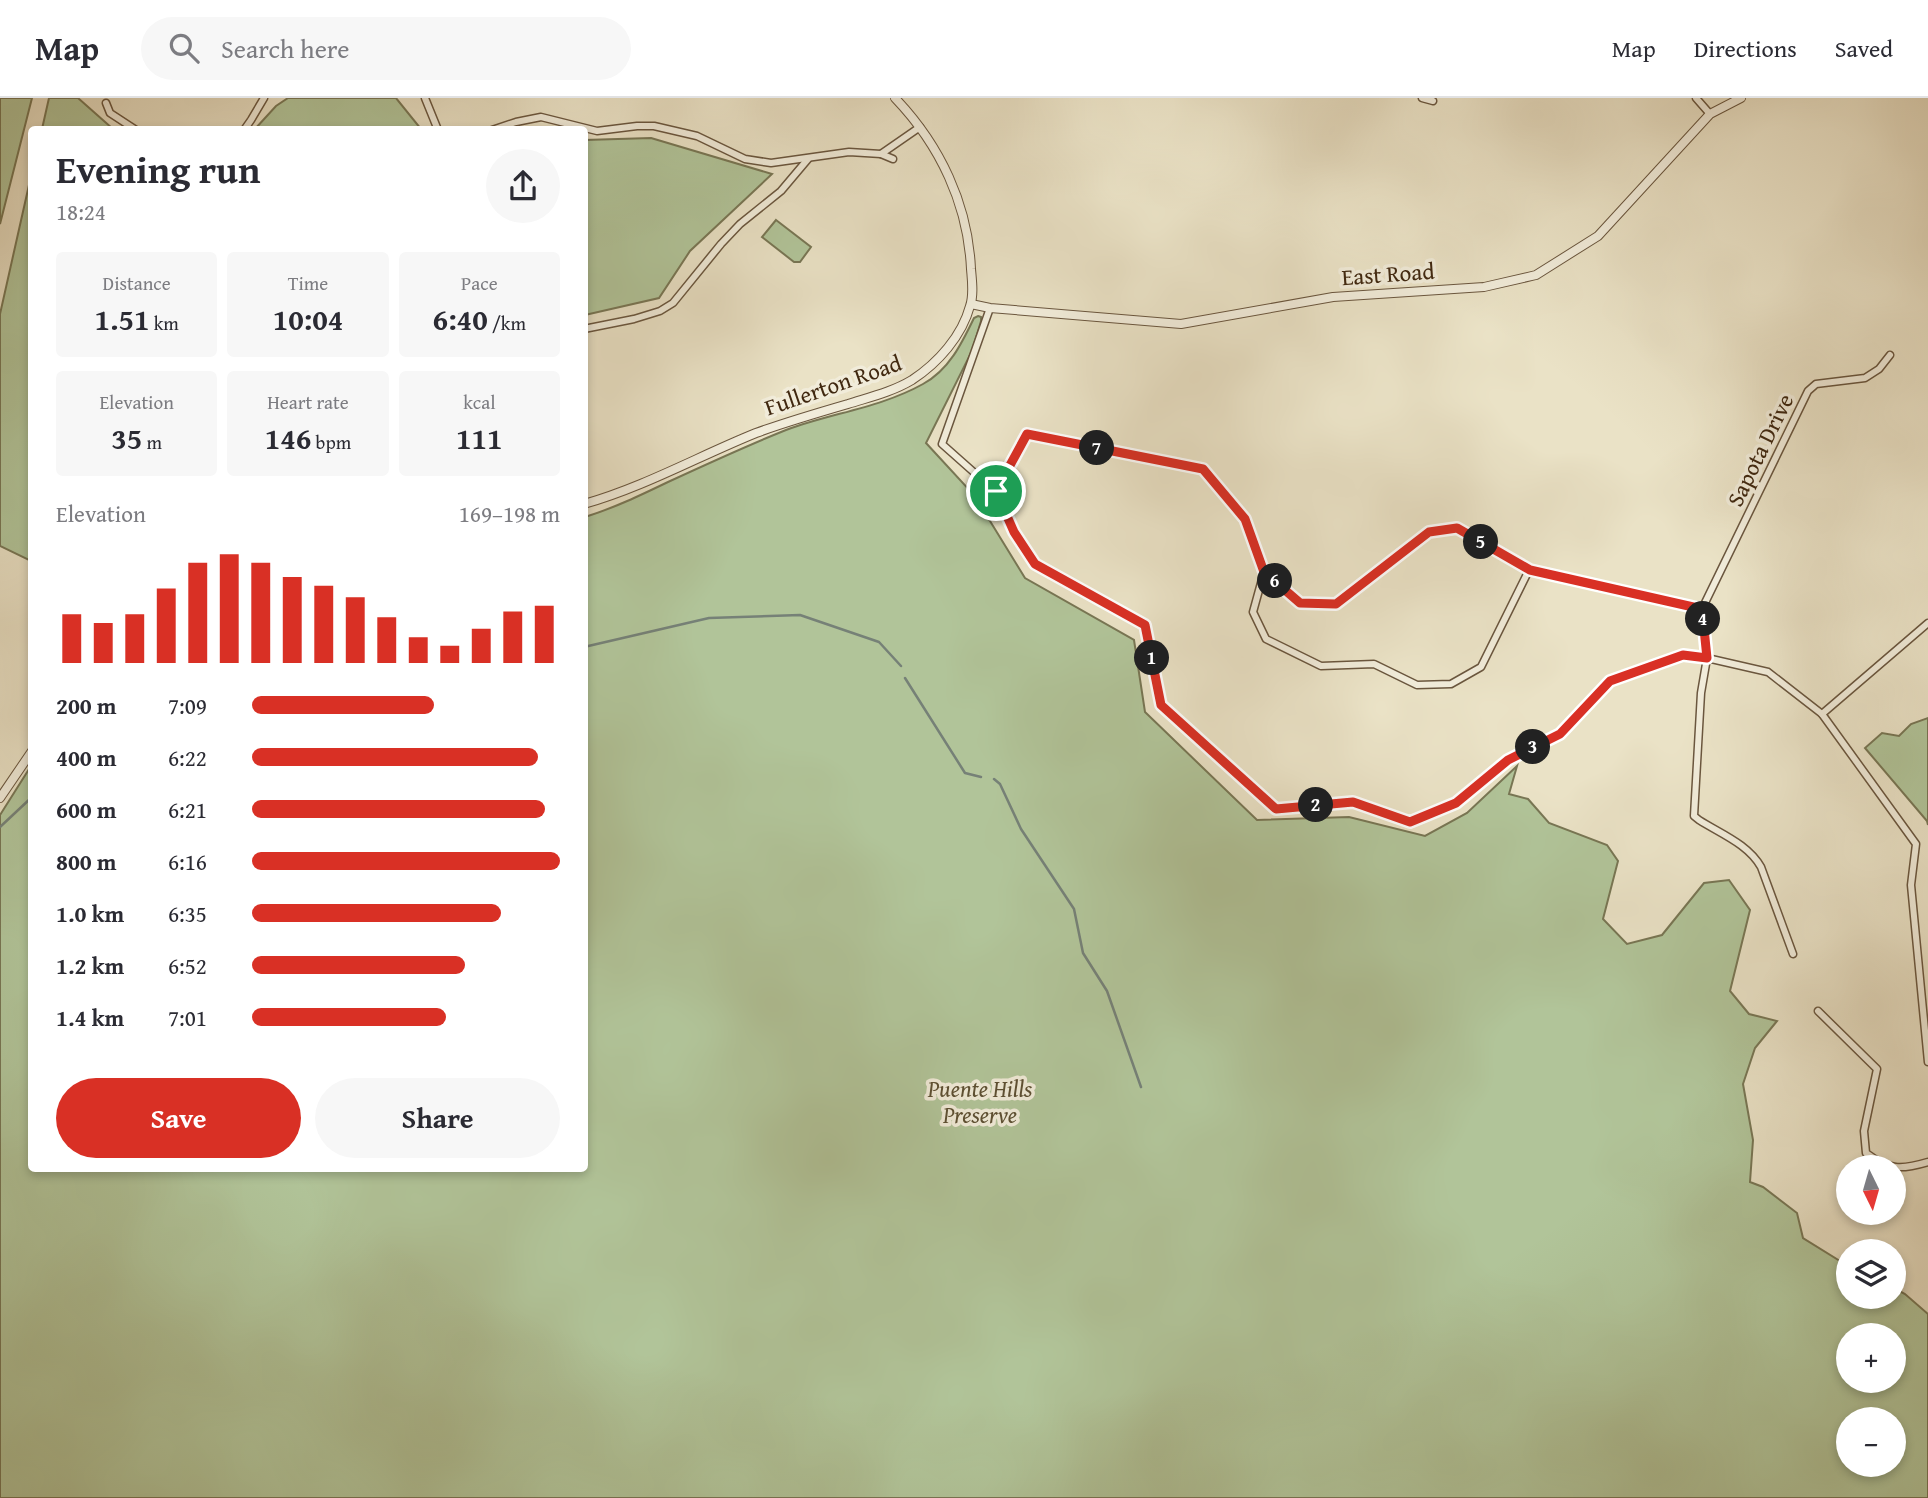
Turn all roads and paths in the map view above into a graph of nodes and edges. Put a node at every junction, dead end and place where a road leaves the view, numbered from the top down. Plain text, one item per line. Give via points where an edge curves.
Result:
1 (264, 98) edge
2 (425, 98) edge
3 (895, 98) edge
4 (1422, 98) edge
5 (1696, 98) edge
6 (1741, 98) edge
7 (1433, 101) dead end
8 (106, 103) dead end
9 (1710, 114) junction
10 (130, 126) edge
11 (247, 126) edge
12 (436, 126) edge
13 (504, 126) edge
14 (577, 126) edge
15 (920, 127) junction
16 (588, 129) edge
17 (881, 154) junction
18 (808, 159) junction
19 (893, 159) dead end
20 (971, 303) junction
21 (990, 308) junction
22 (588, 329) edge
23 (1890, 355) dead end
24 (996, 491) junction
25 (588, 503) edge
26 (1530, 570) junction
27 (1264, 572) junction
28 (1702, 609) junction
29 (1928, 623) edge
30 (1707, 658) junction
31 (1822, 713) junction
32 (28, 757) edge
33 (0, 798) edge
34 (1794, 954) dead end
35 (1818, 1012) dead end
36 (1928, 1062) edge
37 (1928, 1162) edge

1 - 11 street
2 - 12 street
3 - 15 street, Fullerton Road
4 - 7 street
5 - 9 street
6 - 9 street, East Road
8 - 10 street via 110,113
9 - 21 street, East Road via 1598,236 1536,275 1484,287 1333,297 1181,324
13 - 14 street via 541,117
15 - 17 street
15 - 20 street, Fullerton Road via 948,174 960,207 971,259
16 - 18 street via 654,126 697,136 752,161
17 - 18 street via 849,152
17 - 19 street
18 - 22 street via 785,187 721,244 673,303 634,319
20 - 21 street, East Road
20 - 25 street, Fullerton Road via 942,354 902,385 759,432
21 - 24 street via 942,444
23 - 28 street, Sapota Drive via 1865,378 1816,384 1808,391
24 - 27 street via 1027,434 1203,469 1245,519
24 - 30 street via 1035,564 1145,625 1161,705 1276,809 1353,802 1410,822 1456,803 1508,760 1560,734 1610,681 1683,655
26 - 27 street via 1457,528 1429,532 1336,604 1300,603
26 - 27 street via 1481,667 1451,684 1417,685 1374,664 1321,666 1266,639 1252,612
26 - 28 street
28 - 30 street
29 - 31 street
30 - 31 street via 1768,672
30 - 34 street via 1694,816 1755,857
31 - 36 street via 1916,844 1911,885
32 - 33 street
35 - 37 street via 1877,1069 1864,1131 1866,1153 1882,1164 1908,1168

